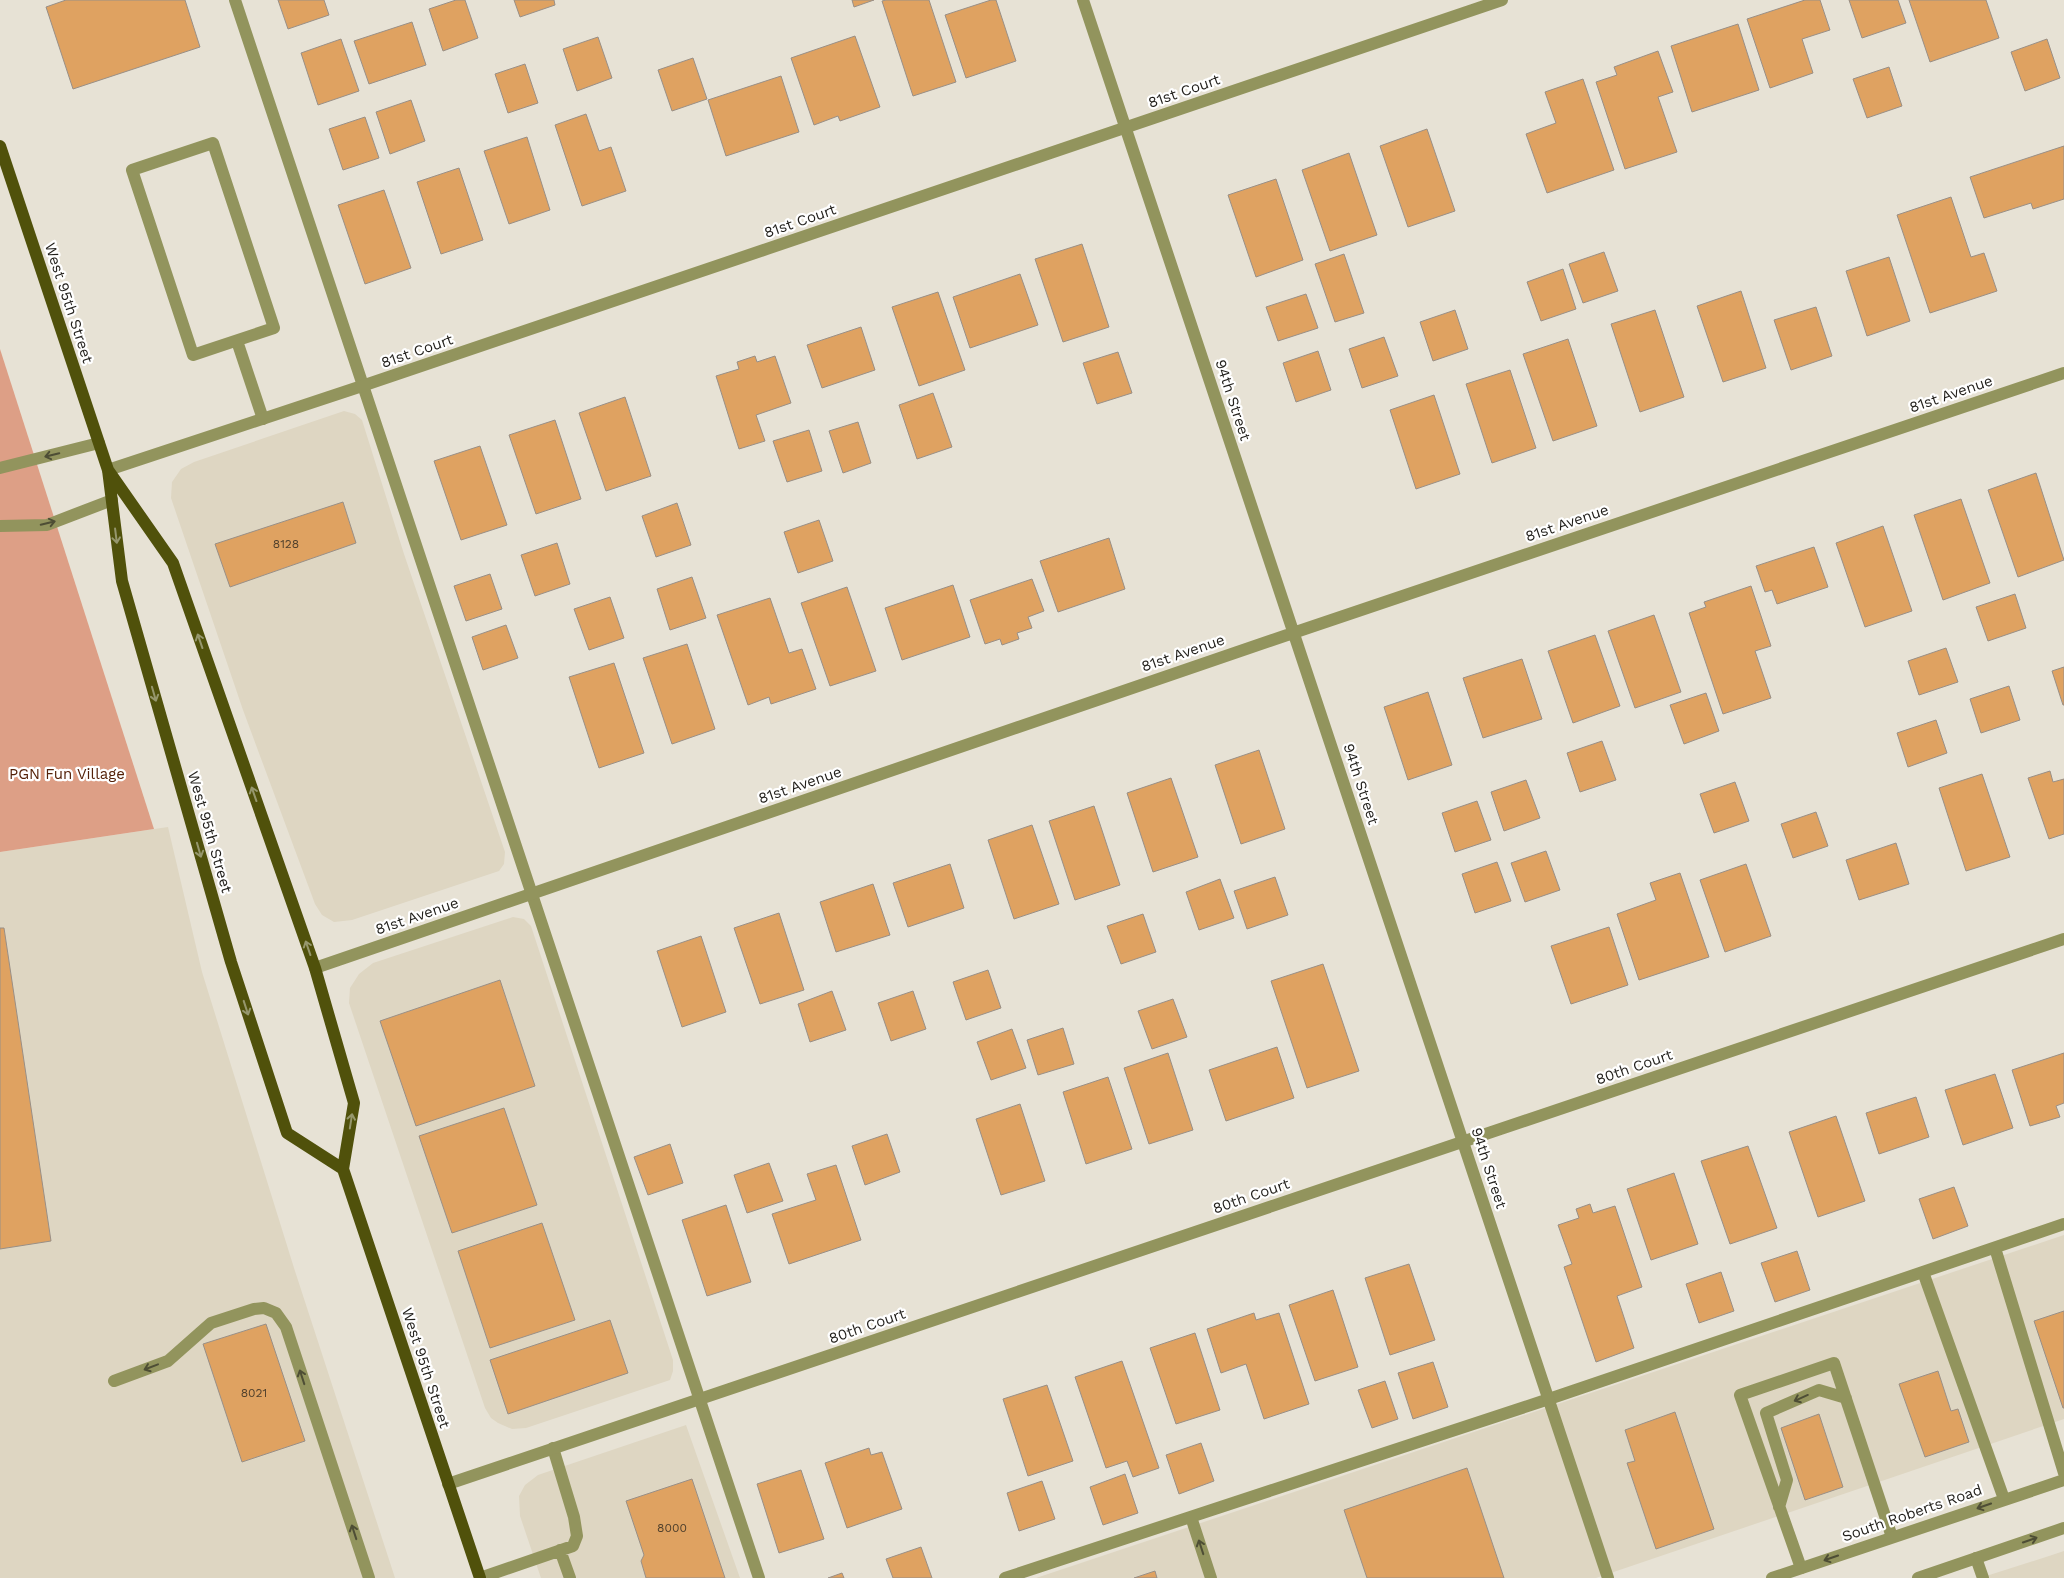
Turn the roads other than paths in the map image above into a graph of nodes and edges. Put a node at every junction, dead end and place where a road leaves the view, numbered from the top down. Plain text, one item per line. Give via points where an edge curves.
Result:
1 (235, 0) edge
2 (1083, 0) edge
3 (1502, 0) edge
4 (1125, 128) junction
5 (0, 146) edge
6 (237, 341) junction
7 (2064, 373) edge
8 (362, 386) junction
9 (263, 419) junction
10 (99, 444) junction
11 (0, 468) edge
12 (108, 470) junction
13 (112, 500) junction
14 (0, 526) edge
15 (1293, 633) junction
16 (531, 894) junction
17 (2064, 939) edge
18 (315, 968) junction
19 (1463, 1142) junction
20 (343, 1169) junction
21 (2064, 1224) edge
22 (1995, 1248) junction
23 (1924, 1272) junction
24 (114, 1382) dead end
25 (1549, 1398) junction
26 (1846, 1398) junction
27 (699, 1400) junction
28 (553, 1448) junction
29 (2064, 1473) edge
30 (2064, 1480) edge
31 (448, 1484) junction
32 (2004, 1499) junction
33 (1779, 1507) junction
34 (1191, 1517) junction
35 (2064, 1528) edge
36 (1892, 1538) junction
37 (560, 1550) junction
38 (1976, 1558) junction
39 (1801, 1568) junction
40 (369, 1578) edge
41 (480, 1578) edge
42 (570, 1578) edge
43 (759, 1578) edge
44 (1005, 1578) edge
45 (1211, 1578) edge
46 (1608, 1578) edge
47 (1772, 1578) edge
48 (1918, 1578) edge
49 (1983, 1578) edge

1 - 8 street
2 - 4 street, 94th Street
3 - 4 street, 81st Court
4 - 8 street, 81st Court
4 - 15 street, 94th Street
5 - 10 main road, West 95th Street
6 - 6 street via 193,356 132,170 213,143 274,328
6 - 9 street
7 - 15 street, 81st Avenue
8 - 9 street, 81st Court
8 - 16 street
9 - 12 street, 81st Court
10 -> 11 street
10 - 12 main road, West 95th Street
12 - 13 main road, West 95th Street
18 -> 12 main road, West 95th Street via 173,564
14 -> 13 street via 46,525
13 -> 20 main road, West 95th Street via 122,581 231,962 287,1133
15 - 16 street, 81st Avenue
15 - 19 street, 94th Street
16 - 18 street, 81st Avenue
16 - 27 street
17 - 19 street, 80th Court
20 -> 18 main road, West 95th Street via 354,1103
19 - 25 street, 94th Street
19 - 27 street, 80th Court
20 - 31 main road, West 95th Street
21 - 22 street
22 - 23 street
22 - 29 street
23 - 25 street
23 - 32 street
40 -> 24 street via 286,1327 276,1313 254,1308 211,1322 168,1361
25 - 34 street
25 - 46 street, 94th Street
26 -> 33 street via 1819,1390 1766,1413 1787,1480
26 - 33 street via 1834,1363 1740,1395
26 - 36 street
27 - 28 street, 80th Court
27 - 43 street
28 - 31 street, 80th Court
28 - 37 street via 577,1536 573,1546
30 - 32 street, South Roberts Road
31 - 41 main road, West 95th Street
32 -> 36 street, South Roberts Road
33 - 39 street
34 - 44 street
45 -> 34 street
38 -> 35 street
36 -> 39 street, South Roberts Road
37 - 41 street
37 - 42 street
38 - 48 street
38 - 49 street
39 - 47 street, South Roberts Road

